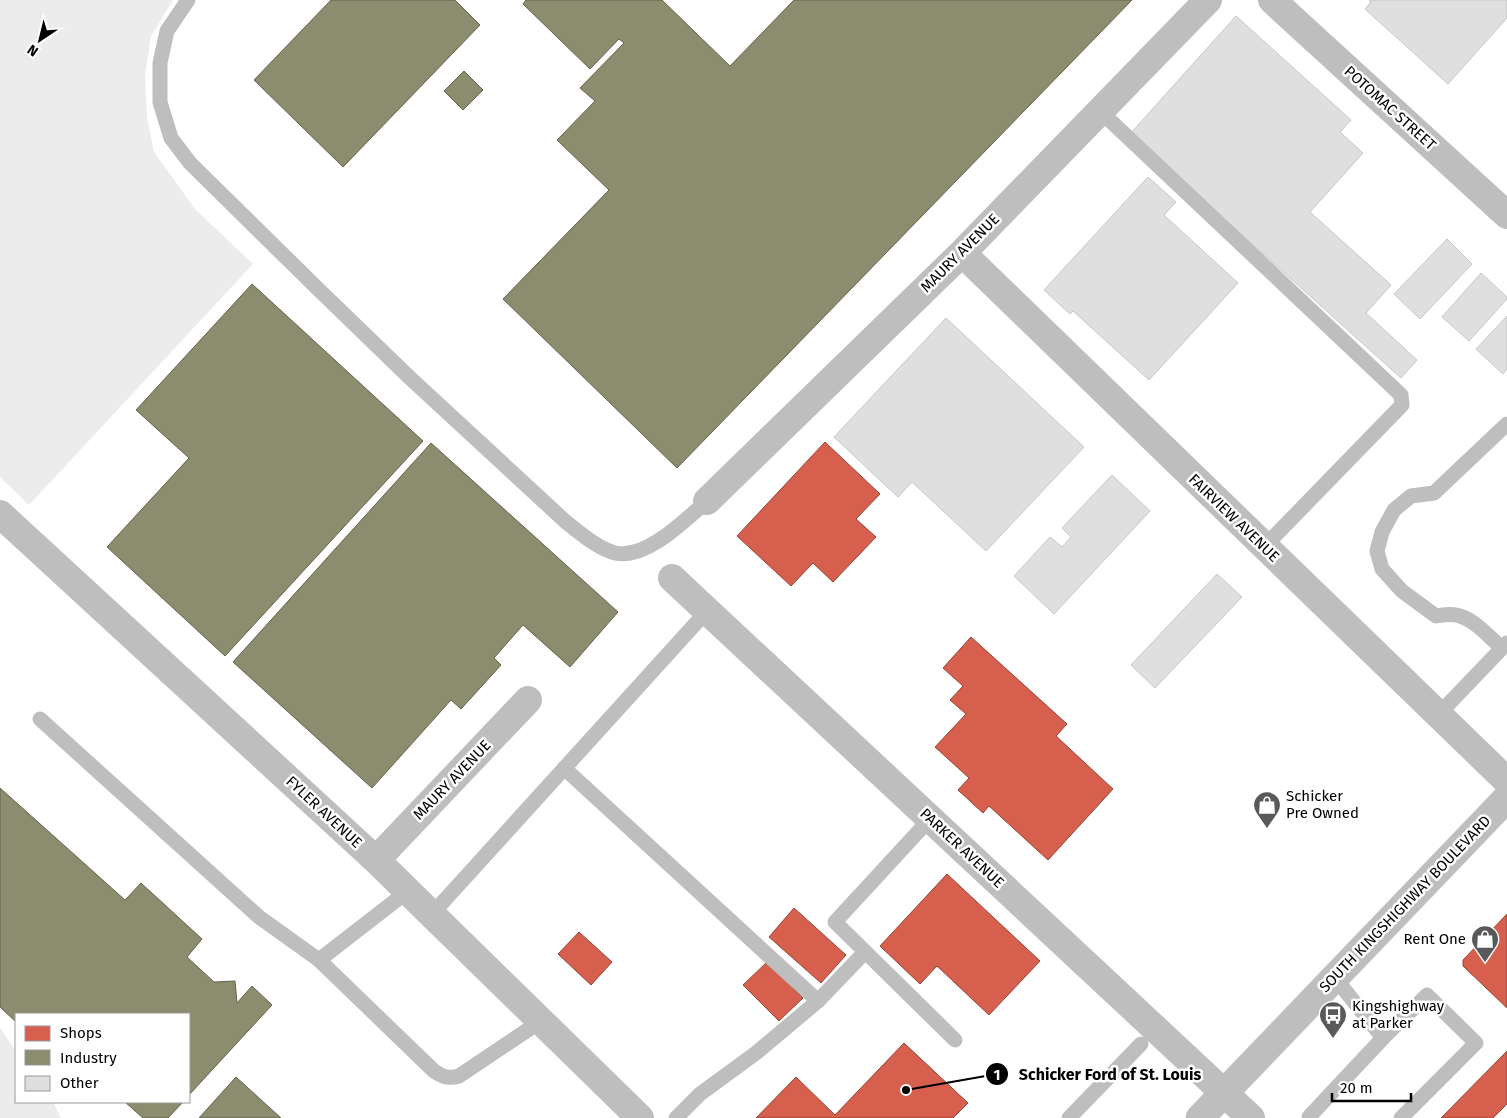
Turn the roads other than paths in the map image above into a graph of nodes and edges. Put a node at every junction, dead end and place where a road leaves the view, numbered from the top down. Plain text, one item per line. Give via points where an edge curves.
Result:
1 (188, 0) edge
2 (1208, 0) edge
3 (1272, 0) edge
4 (1100, 111) junction
5 (1507, 215) edge
6 (962, 253) junction
7 (1507, 424) edge
8 (707, 500) joint
9 (0, 514) edge
10 (1264, 547) junction
11 (672, 578) dead end
12 (707, 611) junction
13 (1504, 646) edge
14 (528, 700) dead end
15 (1438, 715) junction
16 (40, 719) dead end
17 (564, 768) junction
18 (1507, 781) edge
19 (1507, 798) edge
20 (930, 819) junction
21 (376, 860) junction
22 (408, 892) junction
23 (432, 914) junction
24 (865, 952) junction
25 (319, 960) junction
26 (1335, 978) junction
27 (818, 1001) junction
28 (541, 1021) junction
29 (1383, 1038) junction
30 (956, 1040) dead end
31 (1141, 1044) dead end
32 (1224, 1093) junction
33 (640, 1118) edge
34 (676, 1118) edge
35 (1069, 1118) edge
36 (1200, 1118) edge
37 (1251, 1118) edge
38 (1310, 1118) edge
39 (1401, 1118) edge

1 - 8 lane via 167,31 160,63 160,102 171,138 190,163 316,288 566,522 594,543 615,553 634,552 677,527
2 - 4 street, MAURY AVENUE
3 - 5 street, POTOMAC STREET
4 - 6 street, MAURY AVENUE
4 - 10 lane via 1401,395 1402,405
6 - 8 street, MAURY AVENUE
6 - 10 street, FAIRVIEW AVENUE
7 - 13 lane via 1434,493 1411,496 1394,510 1382,532 1377,551 1382,569 1402,591 1436,616 1461,616
9 - 21 street, FYLER AVENUE
10 - 15 street, FAIRVIEW AVENUE
11 - 12 street, PARKER AVENUE
12 - 17 lane
12 - 20 street, PARKER AVENUE
13 - 15 lane
14 - 21 street, MAURY AVENUE
15 - 18 street, FAIRVIEW AVENUE
16 - 25 lane via 259,916
17 - 23 lane
17 - 27 lane
19 - 26 street, SOUTH KINGSHIGHWAY BOULEVARD
20 - 24 lane via 835,922
20 - 32 street, PARKER AVENUE
21 - 22 street, FYLER AVENUE
22 - 23 street, FYLER AVENUE
22 - 25 lane
23 - 28 street, FYLER AVENUE
24 - 27 lane
24 - 30 lane
25 - 28 lane via 442,1076 459,1076
26 - 29 lane
26 - 32 street, SOUTH KINGSHIGHWAY BOULEVARD
27 - 34 lane via 700,1094
28 - 33 street, FYLER AVENUE
29 - 38 lane
29 - 39 lane via 1427,995 1476,1043
31 - 35 lane
32 - 36 street, SOUTH KINGSHIGHWAY BOULEVARD
32 - 37 street, PARKER AVENUE

